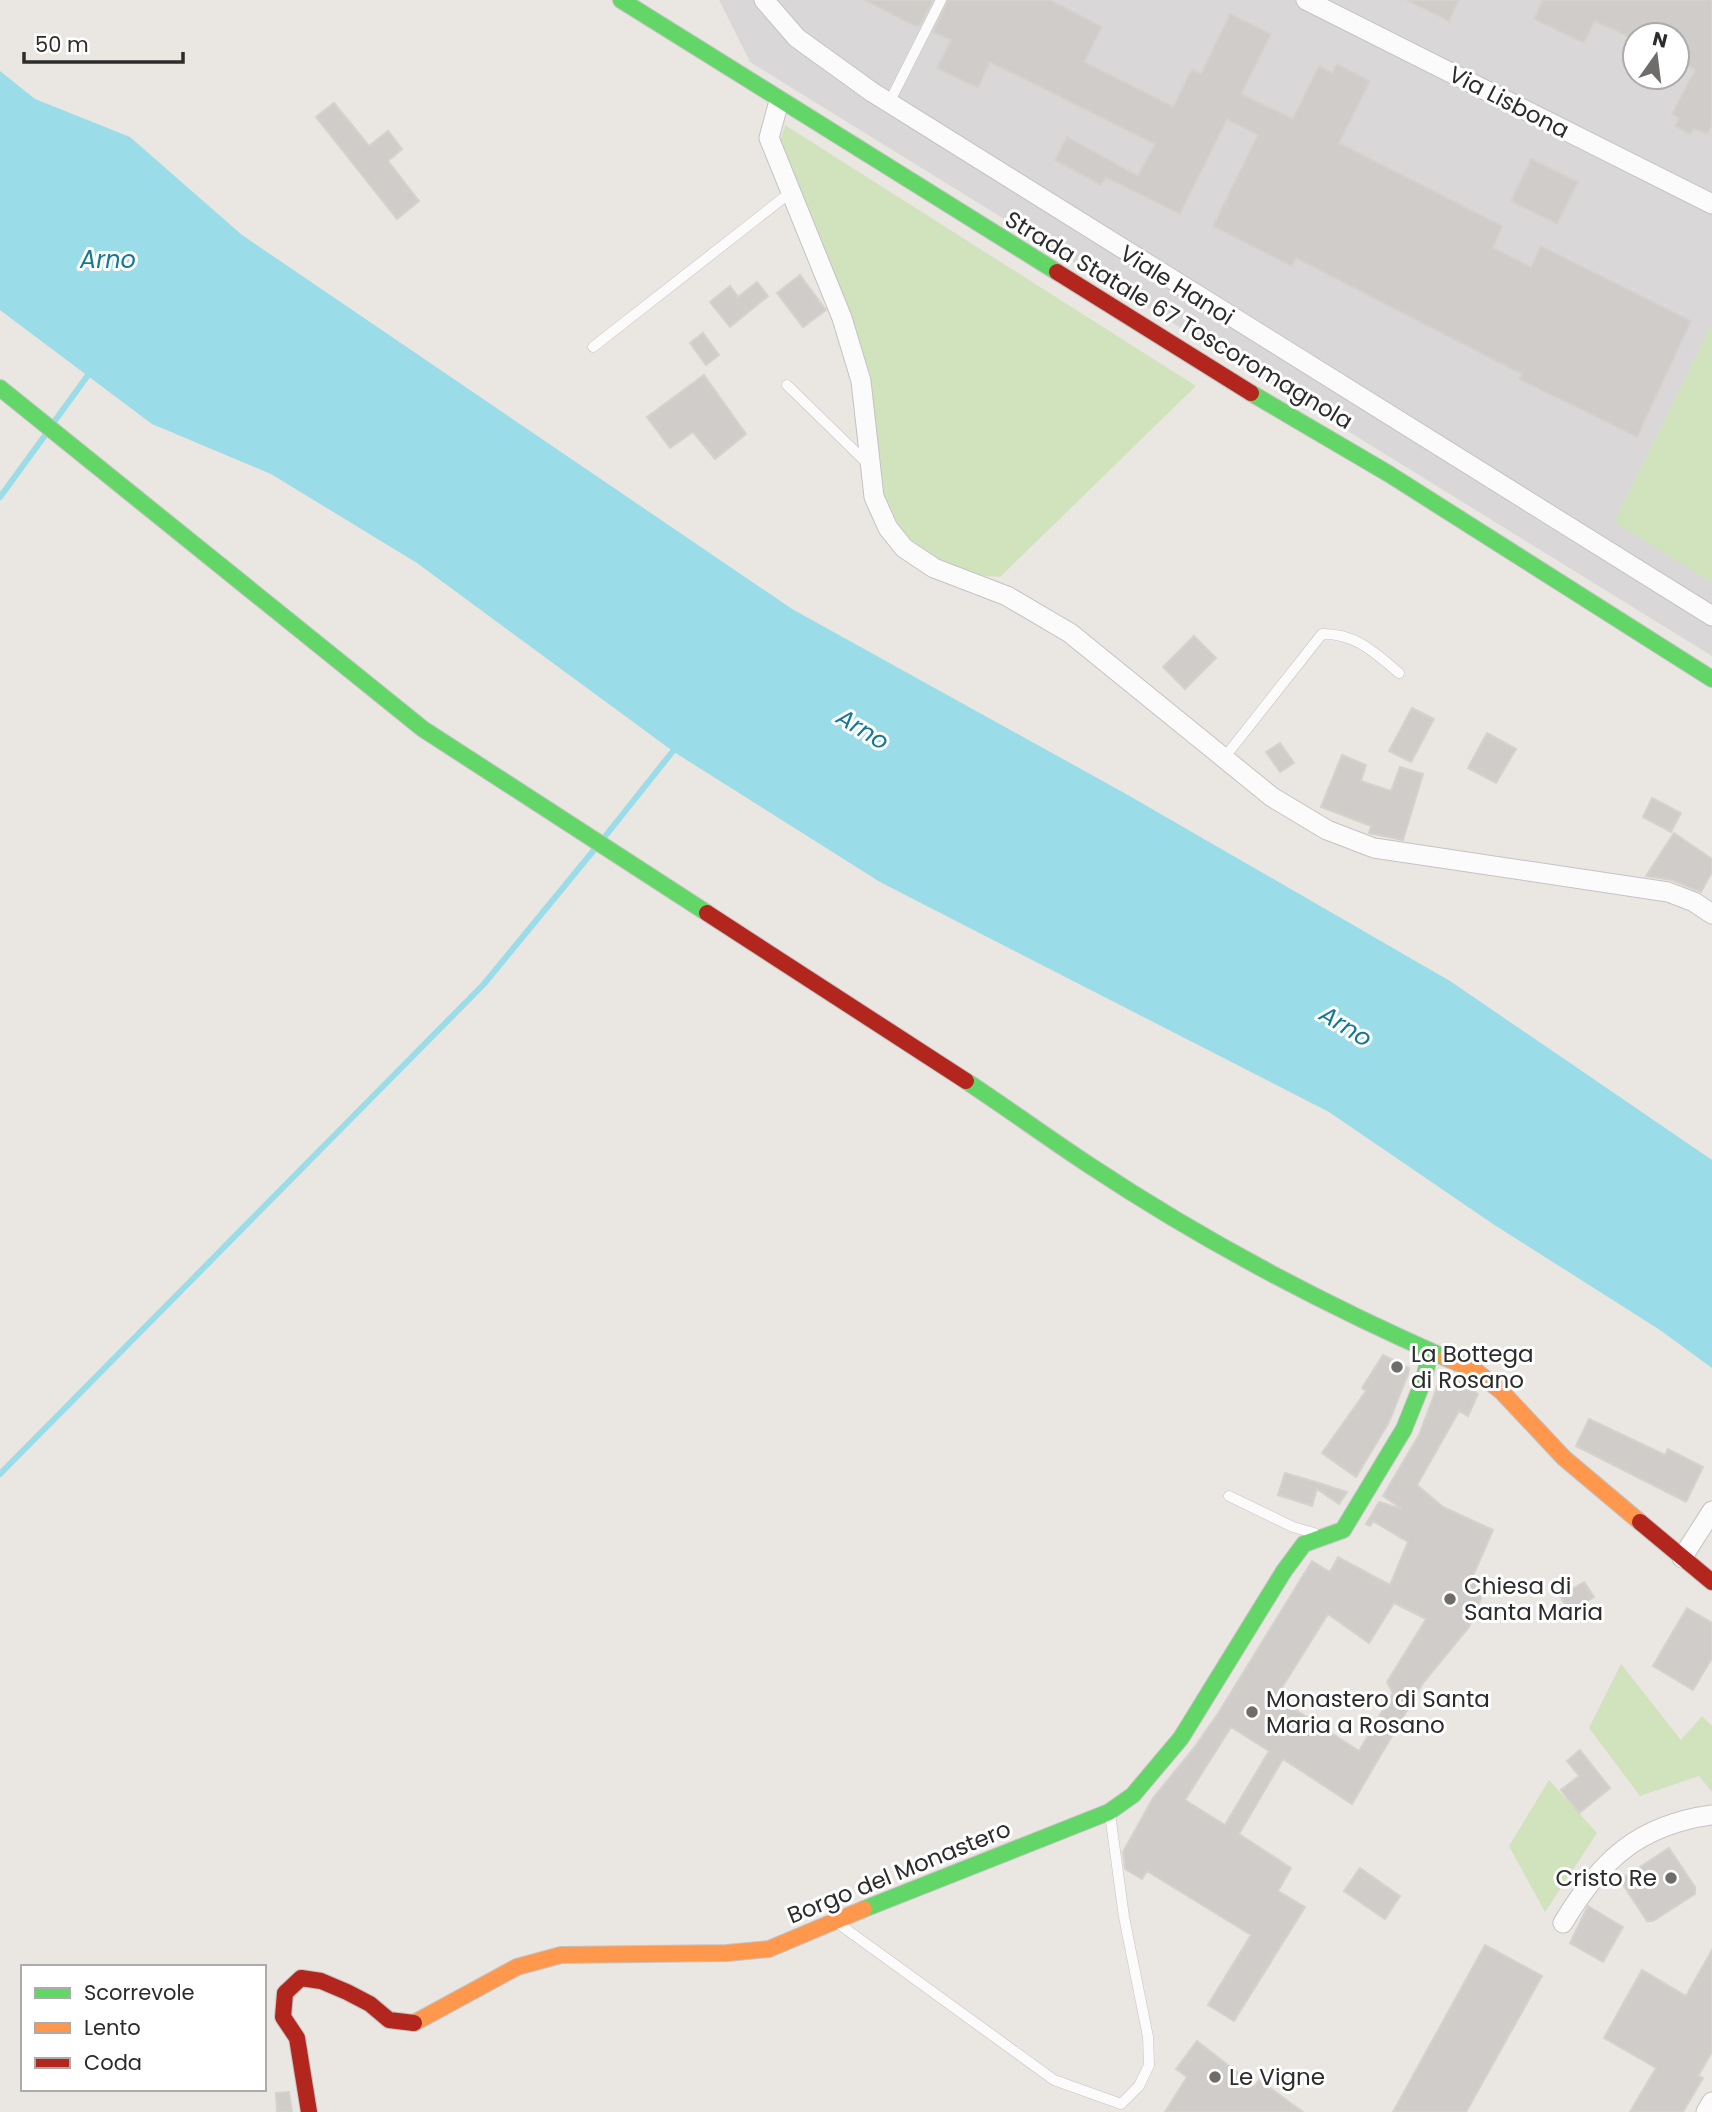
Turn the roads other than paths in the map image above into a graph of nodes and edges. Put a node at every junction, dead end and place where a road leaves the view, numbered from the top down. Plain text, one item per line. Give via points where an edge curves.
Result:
1 (621, 0) edge
2 (764, 0) edge
3 (941, 0) edge
4 (1306, 0) edge
5 (779, 101) junction
6 (889, 103) junction
7 (791, 192) junction
8 (1712, 204) edge
9 (593, 347) dead end
10 (788, 385) dead end
11 (0, 388) edge
12 (871, 467) junction
13 (1712, 616) edge
14 (1399, 673) dead end
15 (1712, 679) edge
16 (1224, 758) junction
17 (1712, 914) edge
18 (1430, 1352) junction
19 (1229, 1496) dead end
20 (1712, 1511) edge
21 (1325, 1536) junction
22 (1682, 1558) junction
23 (1712, 1582) edge
24 (1109, 1812) junction
25 (1712, 1815) edge
26 (836, 1922) junction
27 (1563, 1923) dead end
28 (1712, 2102) edge
29 (309, 2112) edge
30 (1706, 2112) edge

1 - 5 main road, Strada Statale 67 Toscoromagnola
2 - 6 street, Viale Hanoi via 797,38
3 - 6 lane
4 - 8 street, Via Lisbona
5 - 7 street via 769,138
5 - 15 main road, Strada Statale 67 Toscoromagnola via 1389,474
6 - 13 street, Viale Hanoi
7 - 9 lane
7 - 12 street via 862,381
10 - 12 lane
11 - 18 main road via 423,729 1090,1166 1253,1264
12 - 16 street via 874,497 887,528 904,548 934,568 1007,596 1070,633
14 - 16 lane via 1361,642 1342,633 1322,634
16 - 17 street via 1272,797 1326,830 1374,848 1668,892
18 - 21 main road, Borgo del Monastero via 1424,1379 1396,1444 1343,1530
18 - 22 main road via 1485,1377 1564,1458
19 - 21 lane via 1293,1527
20 - 22 street
21 - 24 main road, Borgo del Monastero via 1304,1544 1284,1571 1168,1756 1129,1801
22 - 23 main road
24 - 26 main road, Borgo del Monastero
24 - 26 lane via 1148,2037 1149,2065 1139,2086 1121,2104 1054,2080
25 - 27 street via 1680,1819 1648,1833 1604,1864
26 - 29 main road, Borgo del Monastero via 769,1949 561,1955 517,1967 418,2023 389,2020 358,1998 321,1981 301,1979 285,1993 283,2017 297,2038
28 - 30 street

